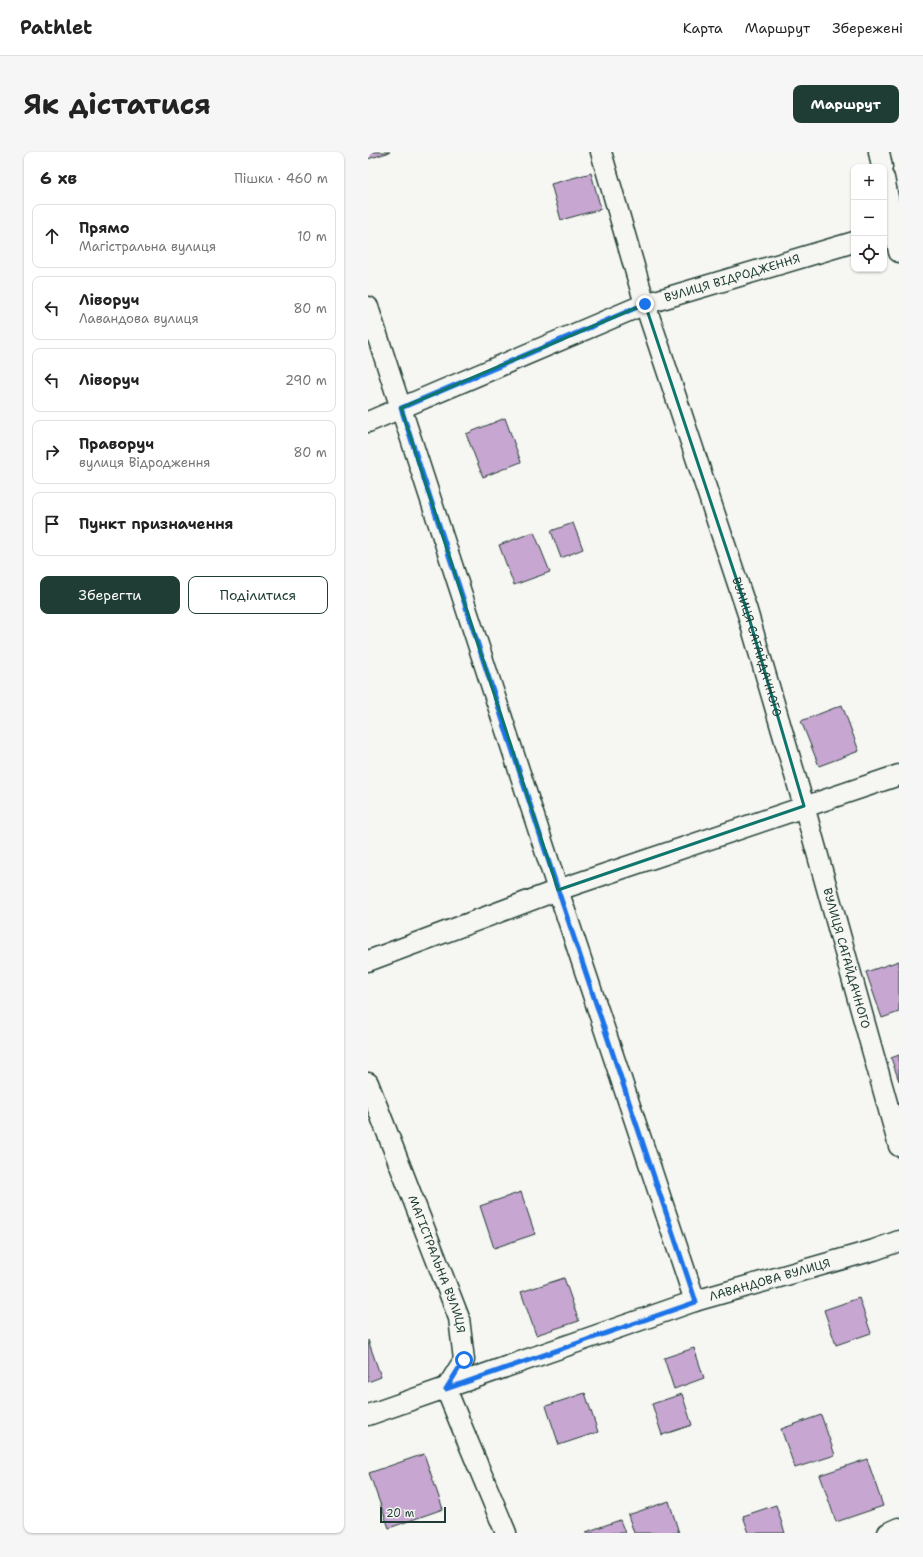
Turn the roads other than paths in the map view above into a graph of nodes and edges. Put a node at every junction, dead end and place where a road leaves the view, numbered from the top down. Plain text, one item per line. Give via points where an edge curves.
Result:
1 (601, 152) edge
2 (879, 152) edge
3 (881, 164) edge
4 (887, 198) edge
5 (892, 231) edge
6 (851, 243) edge
7 (899, 252) edge
8 (645, 304) junction
9 (368, 307) edge
10 (401, 408) junction
11 (368, 422) edge
12 (899, 775) edge
13 (804, 806) junction
14 (558, 890) junction
15 (368, 961) edge
16 (368, 1083) edge
17 (899, 1146) edge
18 (899, 1241) edge
19 (696, 1302) junction
20 (446, 1389) junction
21 (368, 1415) edge
22 (899, 1528) edge
23 (506, 1533) edge
24 (888, 1533) edge

1 - 8 street, ВУЛИЦЯ САГАЙДАЧНОГО
2 - 3 street
4 - 5 street
5 - 7 street
6 - 8 street, ВУЛИЦЯ ВІДРОДЖЕННЯ
8 - 10 street, ВУЛИЦЯ ВІДРОДЖЕННЯ
8 - 13 street, ВУЛИЦЯ САГАЙДАЧНОГО via 747,611
9 - 10 street
10 - 11 street, ВУЛИЦЯ ВІДРОДЖЕННЯ
10 - 14 street
12 - 13 street
13 - 14 street
13 - 17 street, ВУЛИЦЯ САГАЙДАЧНОГО
14 - 15 street
14 - 19 street
16 - 20 street, МАГІСТРАЛЬНА ВУЛИЦЯ via 459,1318 464,1360
18 - 19 street, ЛАВАНДОВА ВУЛИЦЯ
19 - 20 street, ЛАВАНДОВА ВУЛИЦЯ
20 - 21 street, ЛАВАНДОВА ВУЛИЦЯ
20 - 23 street
22 - 24 street

